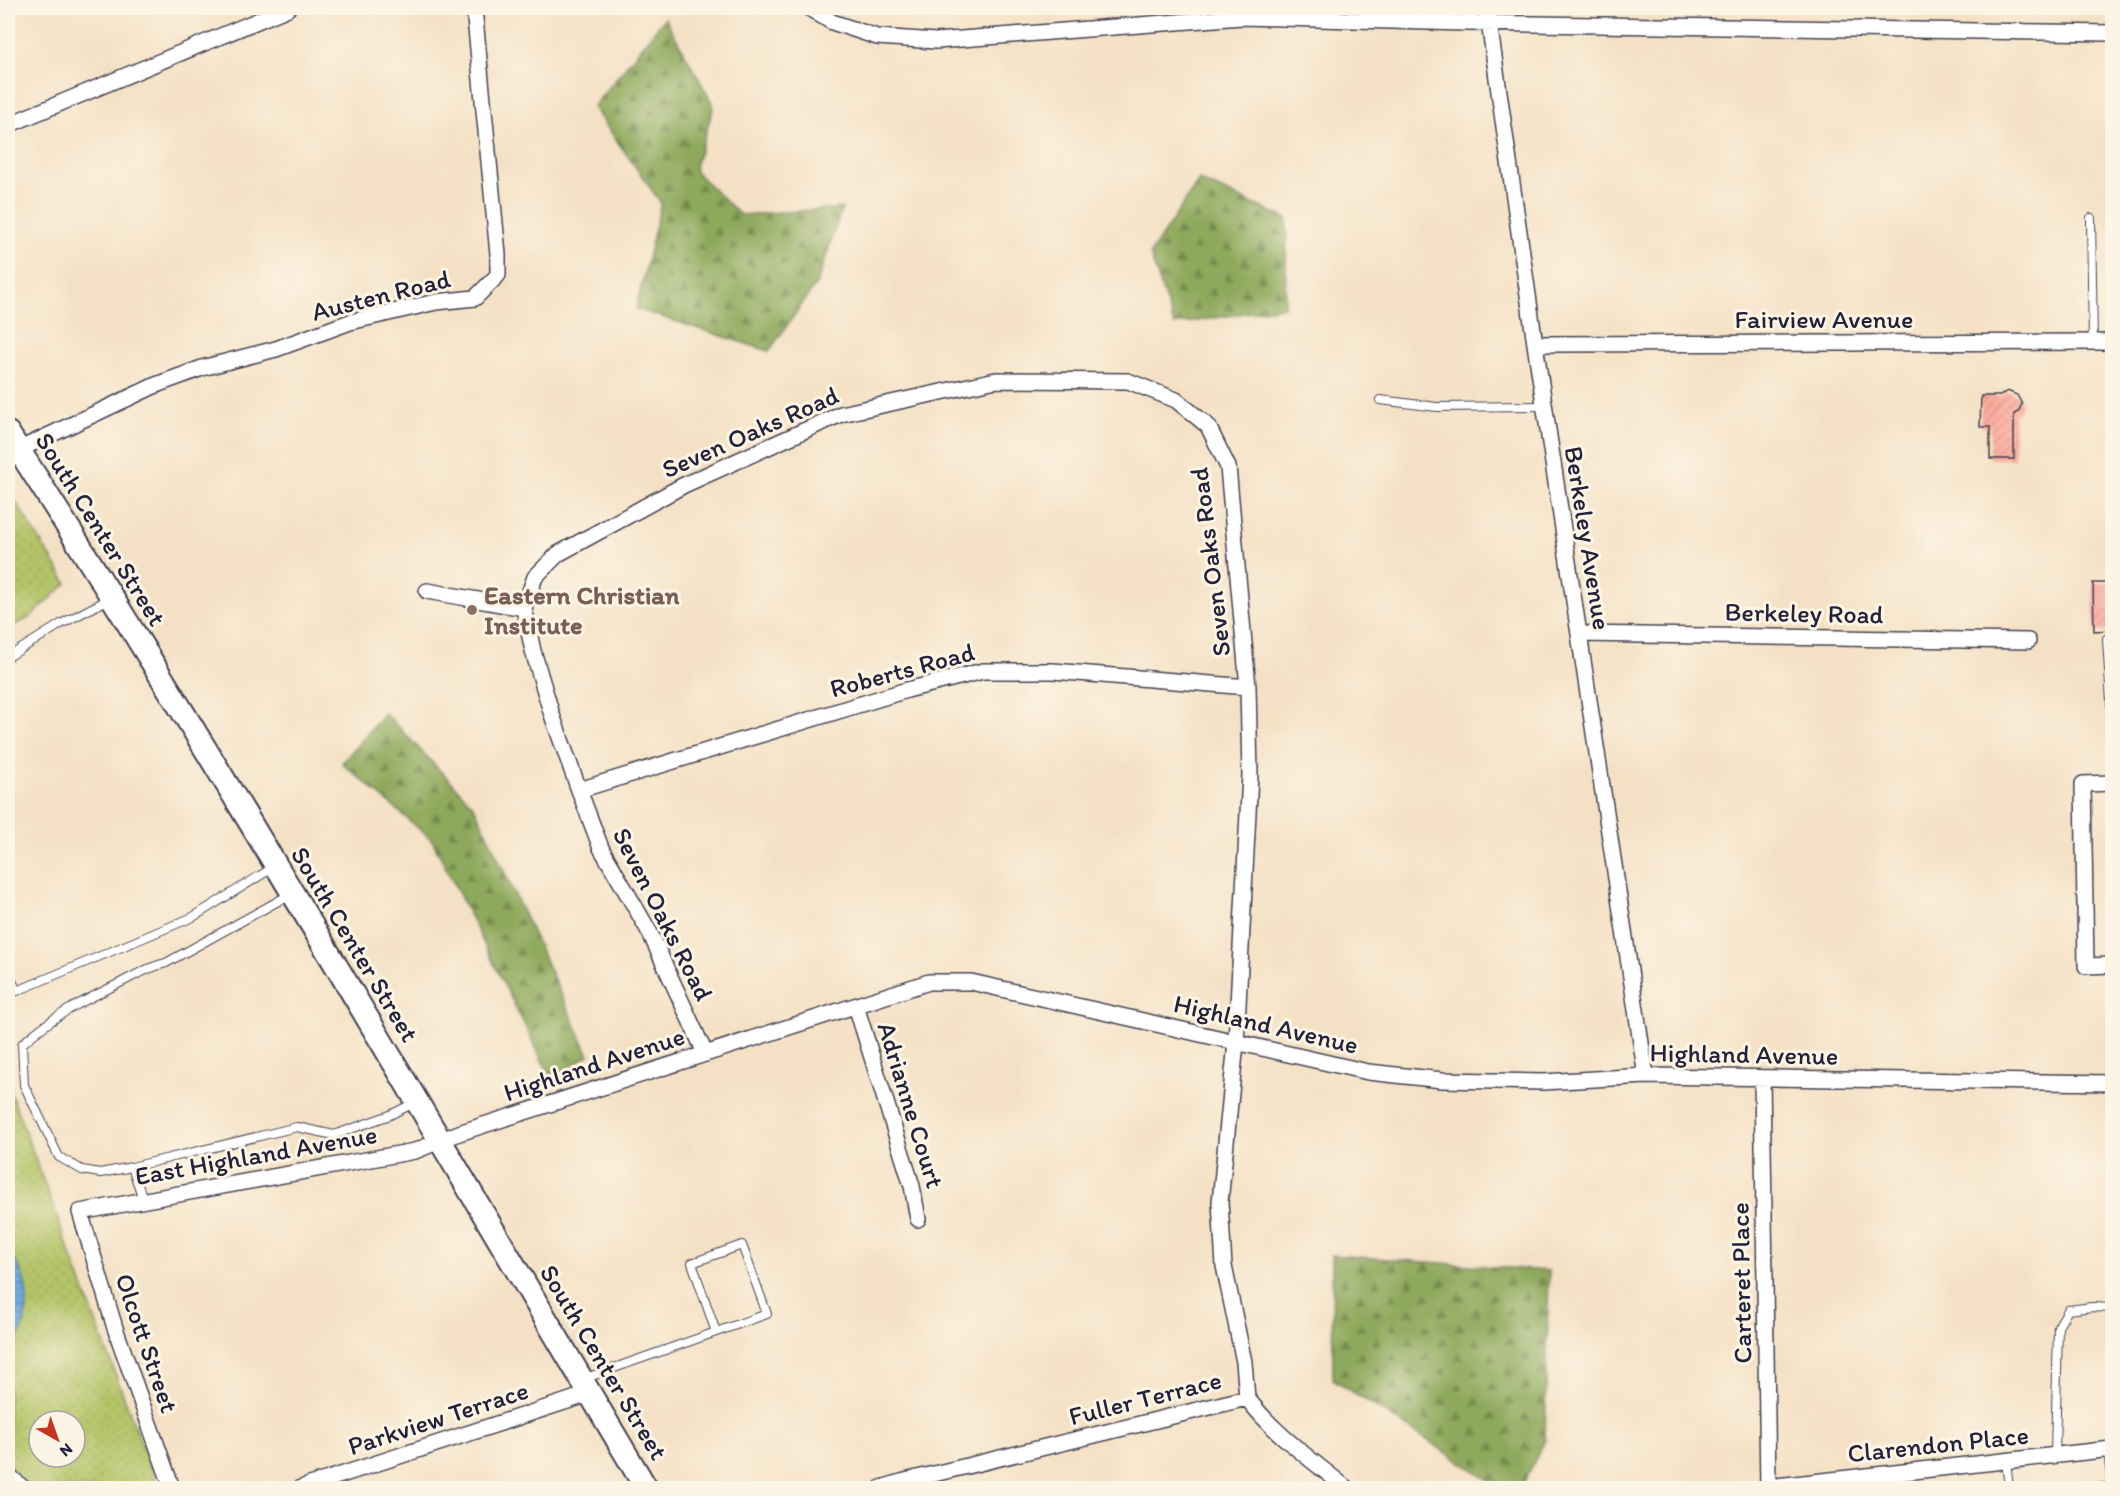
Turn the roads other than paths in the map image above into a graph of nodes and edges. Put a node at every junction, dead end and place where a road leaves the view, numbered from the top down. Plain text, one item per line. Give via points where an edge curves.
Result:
1 (288, 8) edge
2 (474, 8) edge
3 (809, 8) edge
4 (1489, 15) edge
5 (2112, 33) edge
6 (8, 125) edge
7 (2091, 218) dead end
8 (2093, 342) junction
9 (2112, 342) edge
10 (1535, 344) junction
11 (1380, 399) dead end
12 (1544, 406) junction
13 (13, 442) edge
14 (427, 591) dead end
15 (112, 598) junction
16 (524, 608) junction
17 (1579, 634) junction
18 (2112, 638) edge
19 (2028, 641) dead end
20 (8, 657) edge
21 (1248, 687) junction
22 (2112, 718) edge
23 (2112, 783) edge
24 (579, 790) junction
25 (276, 866) junction
26 (292, 893) junction
27 (2112, 965) edge
28 (8, 973) edge
29 (856, 1006) junction
30 (1236, 1043) junction
31 (705, 1053) junction
32 (1646, 1076) junction
33 (1762, 1078) junction
34 (2112, 1083) edge
35 (416, 1102) junction
36 (439, 1141) junction
37 (132, 1167) junction
38 (142, 1199) junction
39 (80, 1212) joint
40 (918, 1219) dead end
41 (2112, 1308) edge
42 (716, 1332) junction
43 (585, 1386) junction
44 (1247, 1398) junction
45 (2110, 1450) edge
46 (2055, 1455) junction
47 (2006, 1461) junction
48 (8, 1475) edge
49 (22, 1488) edge
50 (172, 1488) edge
51 (301, 1488) edge
52 (646, 1488) edge
53 (881, 1488) edge
54 (1346, 1488) edge
55 (1768, 1488) edge
56 (2009, 1488) edge
57 (2112, 1488) edge

1 - 6 street
2 - 13 street, Austen Road via 498,254 498,275 475,298 436,302 350,322 276,349 202,368
3 - 4 street via 832,22 877,38 936,41 1241,16
4 - 5 street
4 - 10 street, Berkeley Avenue
7 - 8 lane
8 - 9 street, Fairview Avenue
8 - 10 street, Fairview Avenue
10 - 12 street, Berkeley Avenue
11 - 12 lane via 1437,407
12 - 17 street, Berkeley Avenue
13 - 15 main road, South Center Street
14 - 16 street
15 - 20 lane
15 - 25 main road, South Center Street
16 - 21 street, Seven Oaks Road via 535,577 558,554 684,485 841,414 996,380 1128,381 1176,400 1208,426 1228,467
16 - 24 street, Seven Oaks Road via 542,683
17 - 19 street, Berkeley Road
17 - 32 street, Berkeley Avenue
18 - 22 lane via 2107,639
21 - 24 street, Roberts Road via 1053,670 983,671 907,690
21 - 30 street, Seven Oaks Road via 1250,775
23 - 27 street via 2083,784 2086,966
24 - 31 street, Seven Oaks Road via 601,848 650,933
25 - 26 main road, South Center Street
25 - 28 lane via 193,917 56,976 17,990
26 - 35 main road, South Center Street
26 - 37 lane via 166,963 151,966 75,1004 22,1044 24,1085 59,1157 82,1170 100,1173
29 - 30 street, Highland Avenue via 929,982 971,982
29 - 31 street, Highland Avenue
29 - 40 street, Adrianne Court via 912,1186
30 - 32 street, Highland Avenue via 1368,1072 1442,1080 1543,1082
30 - 44 street, Fuller Terrace via 1220,1202 1224,1266 1244,1362
31 - 36 street, Highland Avenue
32 - 33 street, Highland Avenue
33 - 34 street, Highland Avenue
33 - 55 street, Carteret Place
35 - 36 main road, South Center Street
35 - 37 lane via 334,1135 297,1128
36 - 38 street, East Highland Avenue via 415,1151
36 - 43 main road, South Center Street
37 - 38 lane
38 - 39 street, East Highland Avenue
39 - 50 street, Olcott Street via 115,1328
41 - 46 lane via 2068,1310 2058,1327
42 - 42 lane via 767,1314 742,1245 692,1263
42 - 43 lane
43 - 51 street, Parkview Terrace
43 - 52 main road, South Center Street
44 - 53 street, Fuller Terrace
44 - 54 street via 1275,1430
45 - 46 street, Clarendon Place
45 - 57 lane
46 - 47 street, Clarendon Place
47 - 55 street, Clarendon Place
47 - 56 lane
48 - 49 street

